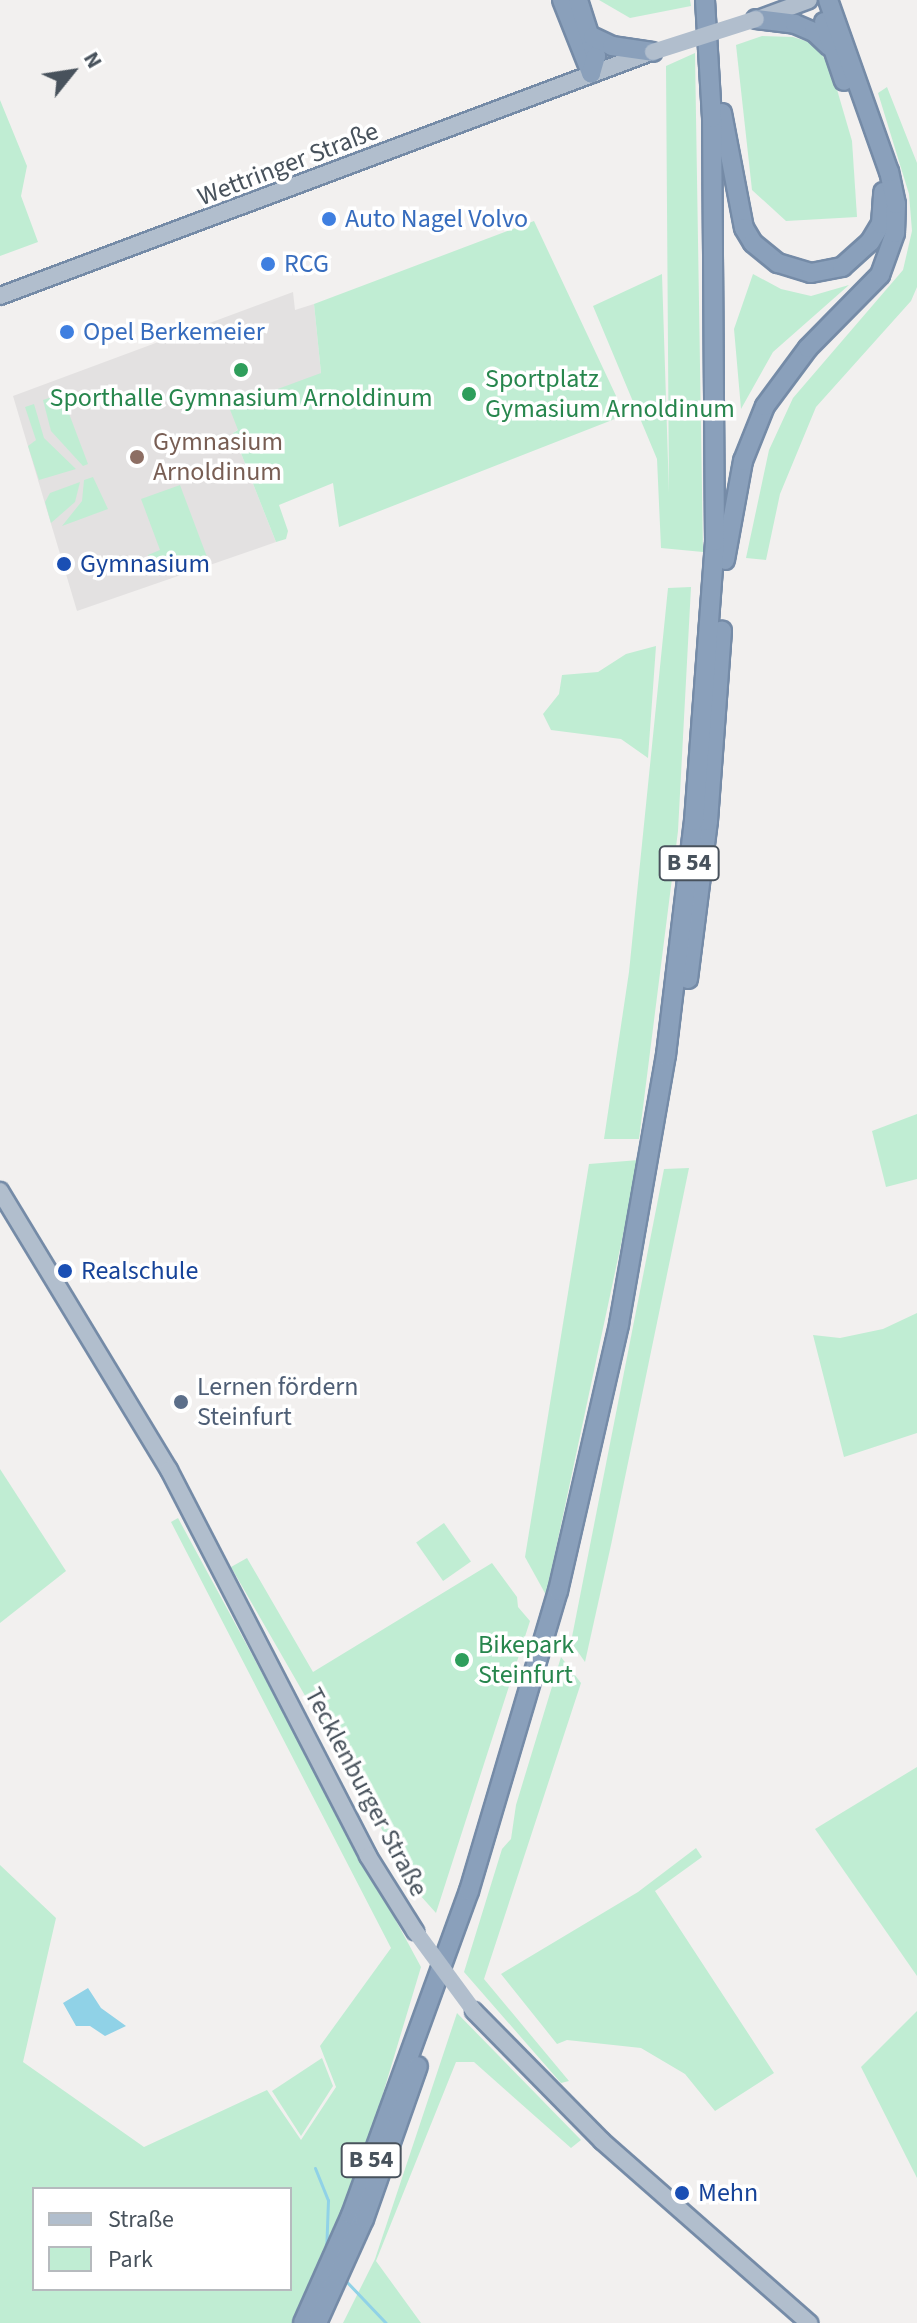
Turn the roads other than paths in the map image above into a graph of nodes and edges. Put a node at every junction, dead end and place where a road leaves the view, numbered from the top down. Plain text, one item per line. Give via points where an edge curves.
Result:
1 (562, 0) edge
2 (578, 0) edge
3 (705, 0) edge
4 (717, 0) edge
5 (809, 0) edge
6 (826, 0) edge
7 (756, 19) junction
8 (593, 37) junction
9 (831, 48) junction
10 (653, 52) junction
11 (591, 73) junction
12 (722, 113) junction
13 (0, 296) edge
14 (725, 560) junction
15 (0, 1191) edge
16 (303, 2323) edge
17 (317, 2323) edge
18 (809, 2323) edge

1 - 11 highway
2 - 8 highway
3 - 16 highway, B 54 via 712,118 714,572 694,821 659,1096 619,1324 555,1601 469,1891 351,2215
4 - 12 highway, B 54
5 - 7 main road, Wettringer Straße
6 - 9 highway via 822,15
6 - 14 highway via 889,172 895,233 880,275 808,348 765,406 743,461
7 - 9 highway via 795,24
7 - 10 main road, Wettringer Straße, bridge
8 - 10 highway
8 - 11 highway via 596,56
9 - 12 highway via 885,204 870,242 842,267 794,271 753,243 737,207
10 - 11 main road, Wettringer Straße
11 - 13 main road, Wettringer Straße
12 - 14 highway, B 54
14 - 17 highway, B 54 via 709,806 686,991 629,1321 567,1596 479,1895 364,2219
15 - 18 main road, Tecklenburger Straße, bridge via 169,1470 368,1856 415,1931 474,2011 580,2120

